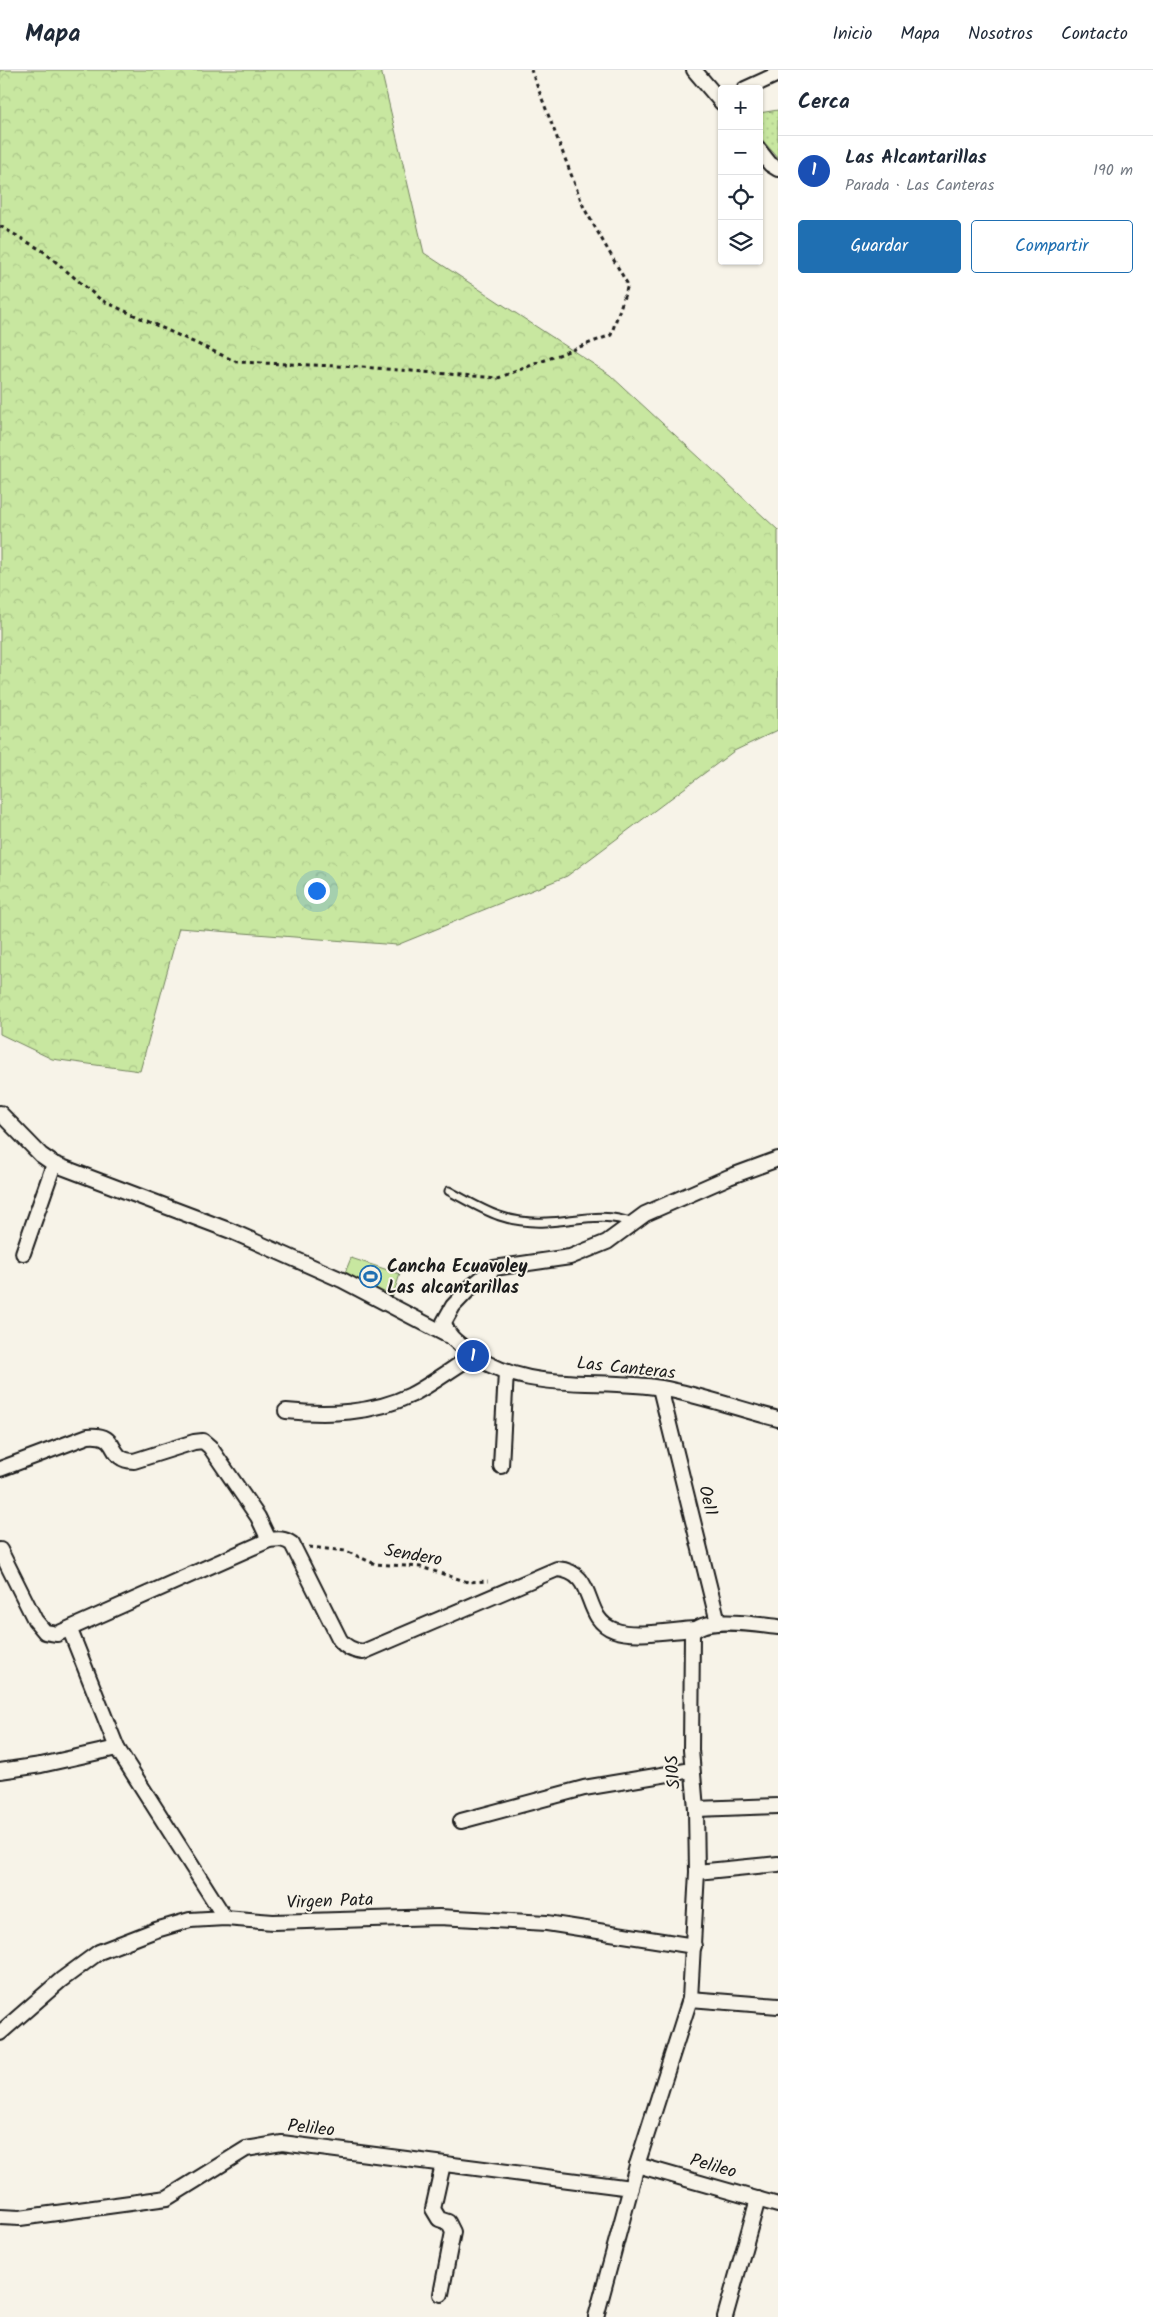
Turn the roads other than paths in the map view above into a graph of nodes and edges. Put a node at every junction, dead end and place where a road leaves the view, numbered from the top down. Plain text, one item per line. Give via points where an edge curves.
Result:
1 (694, 70) edge
2 (778, 74) edge
3 (754, 85) edge
4 (718, 98) edge
5 (763, 155) edge
6 (778, 169) edge
7 (0, 1113) edge
8 (778, 1159) edge
9 (54, 1164) junction
10 (449, 1191) dead end
11 (632, 1223) junction
12 (23, 1253) dead end
13 (448, 1335) junction
14 (473, 1356) junction
15 (506, 1372) junction
16 (660, 1388) junction
17 (286, 1411) dead end
18 (778, 1419) edge
19 (501, 1466) dead end
20 (0, 1469) edge
21 (269, 1540) junction
22 (0, 1550) edge
23 (718, 1622) junction
24 (778, 1626) edge
25 (695, 1629) junction
26 (70, 1630) junction
27 (117, 1748) junction
28 (692, 1770) junction
29 (0, 1771) edge
30 (778, 1806) edge
31 (696, 1809) junction
32 (461, 1821) dead end
33 (778, 1864) edge
34 (697, 1872) junction
35 (225, 1918) junction
36 (694, 1946) junction
37 (690, 1999) junction
38 (778, 2006) edge
39 (0, 2033) edge
40 (442, 2164) junction
41 (637, 2165) junction
42 (630, 2188) junction
43 (758, 2199) junction
44 (778, 2205) edge
45 (0, 2217) edge
46 (441, 2294) dead end
47 (596, 2317) edge
48 (726, 2317) edge

1 - 4 street
2 - 3 street
5 - 6 street
7 - 9 street, Las Canteras
8 - 11 street via 729,1177 645,1214
9 - 12 street
9 - 13 street, Las Canteras via 231,1231 342,1280
10 - 11 lane via 494,1216 520,1221 610,1217
11 - 13 street via 607,1242 570,1256 494,1268 453,1306 444,1322
13 - 14 street, Las Canteras
14 - 15 street, Las Canteras
14 - 17 street via 412,1394 384,1405 337,1413
15 - 16 street, Las Canteras via 534,1380
15 - 19 street
16 - 18 street, Las Canteras
16 - 23 street, Oe11
20 - 21 street via 88,1436 101,1435 109,1440 124,1460 134,1461 203,1441 252,1509
21 - 25 street via 284,1539 292,1544 340,1640 356,1652 363,1652 557,1569 578,1577 594,1614 612,1630 628,1633
21 - 26 street
22 - 26 street via 35,1620 45,1632 57,1634
23 - 24 street
23 - 25 street
25 - 28 street, S10S via 692,1633
26 - 27 street
27 - 29 street
27 - 35 street
28 - 31 street, S10S
28 - 32 street via 584,1788
30 - 31 street
31 - 34 street, S10S
33 - 34 street
34 - 36 street, S10S
35 - 36 street, Virgen Pata via 273,1922 439,1917 538,1922
35 - 39 street, Virgen Pata via 190,1920 99,1952
36 - 37 street, S10S
37 - 38 street
37 - 41 street, S10S
40 - 42 street, Pelileo
40 - 45 street, Pelileo via 282,2143 246,2149 167,2198 20,2218
40 - 46 street via 433,2209 439,2219 448,2222 453,2232
41 - 42 street, S10S
41 - 43 street, Pelileo
42 - 47 street, S10S
43 - 44 street, Pelileo
43 - 48 street

